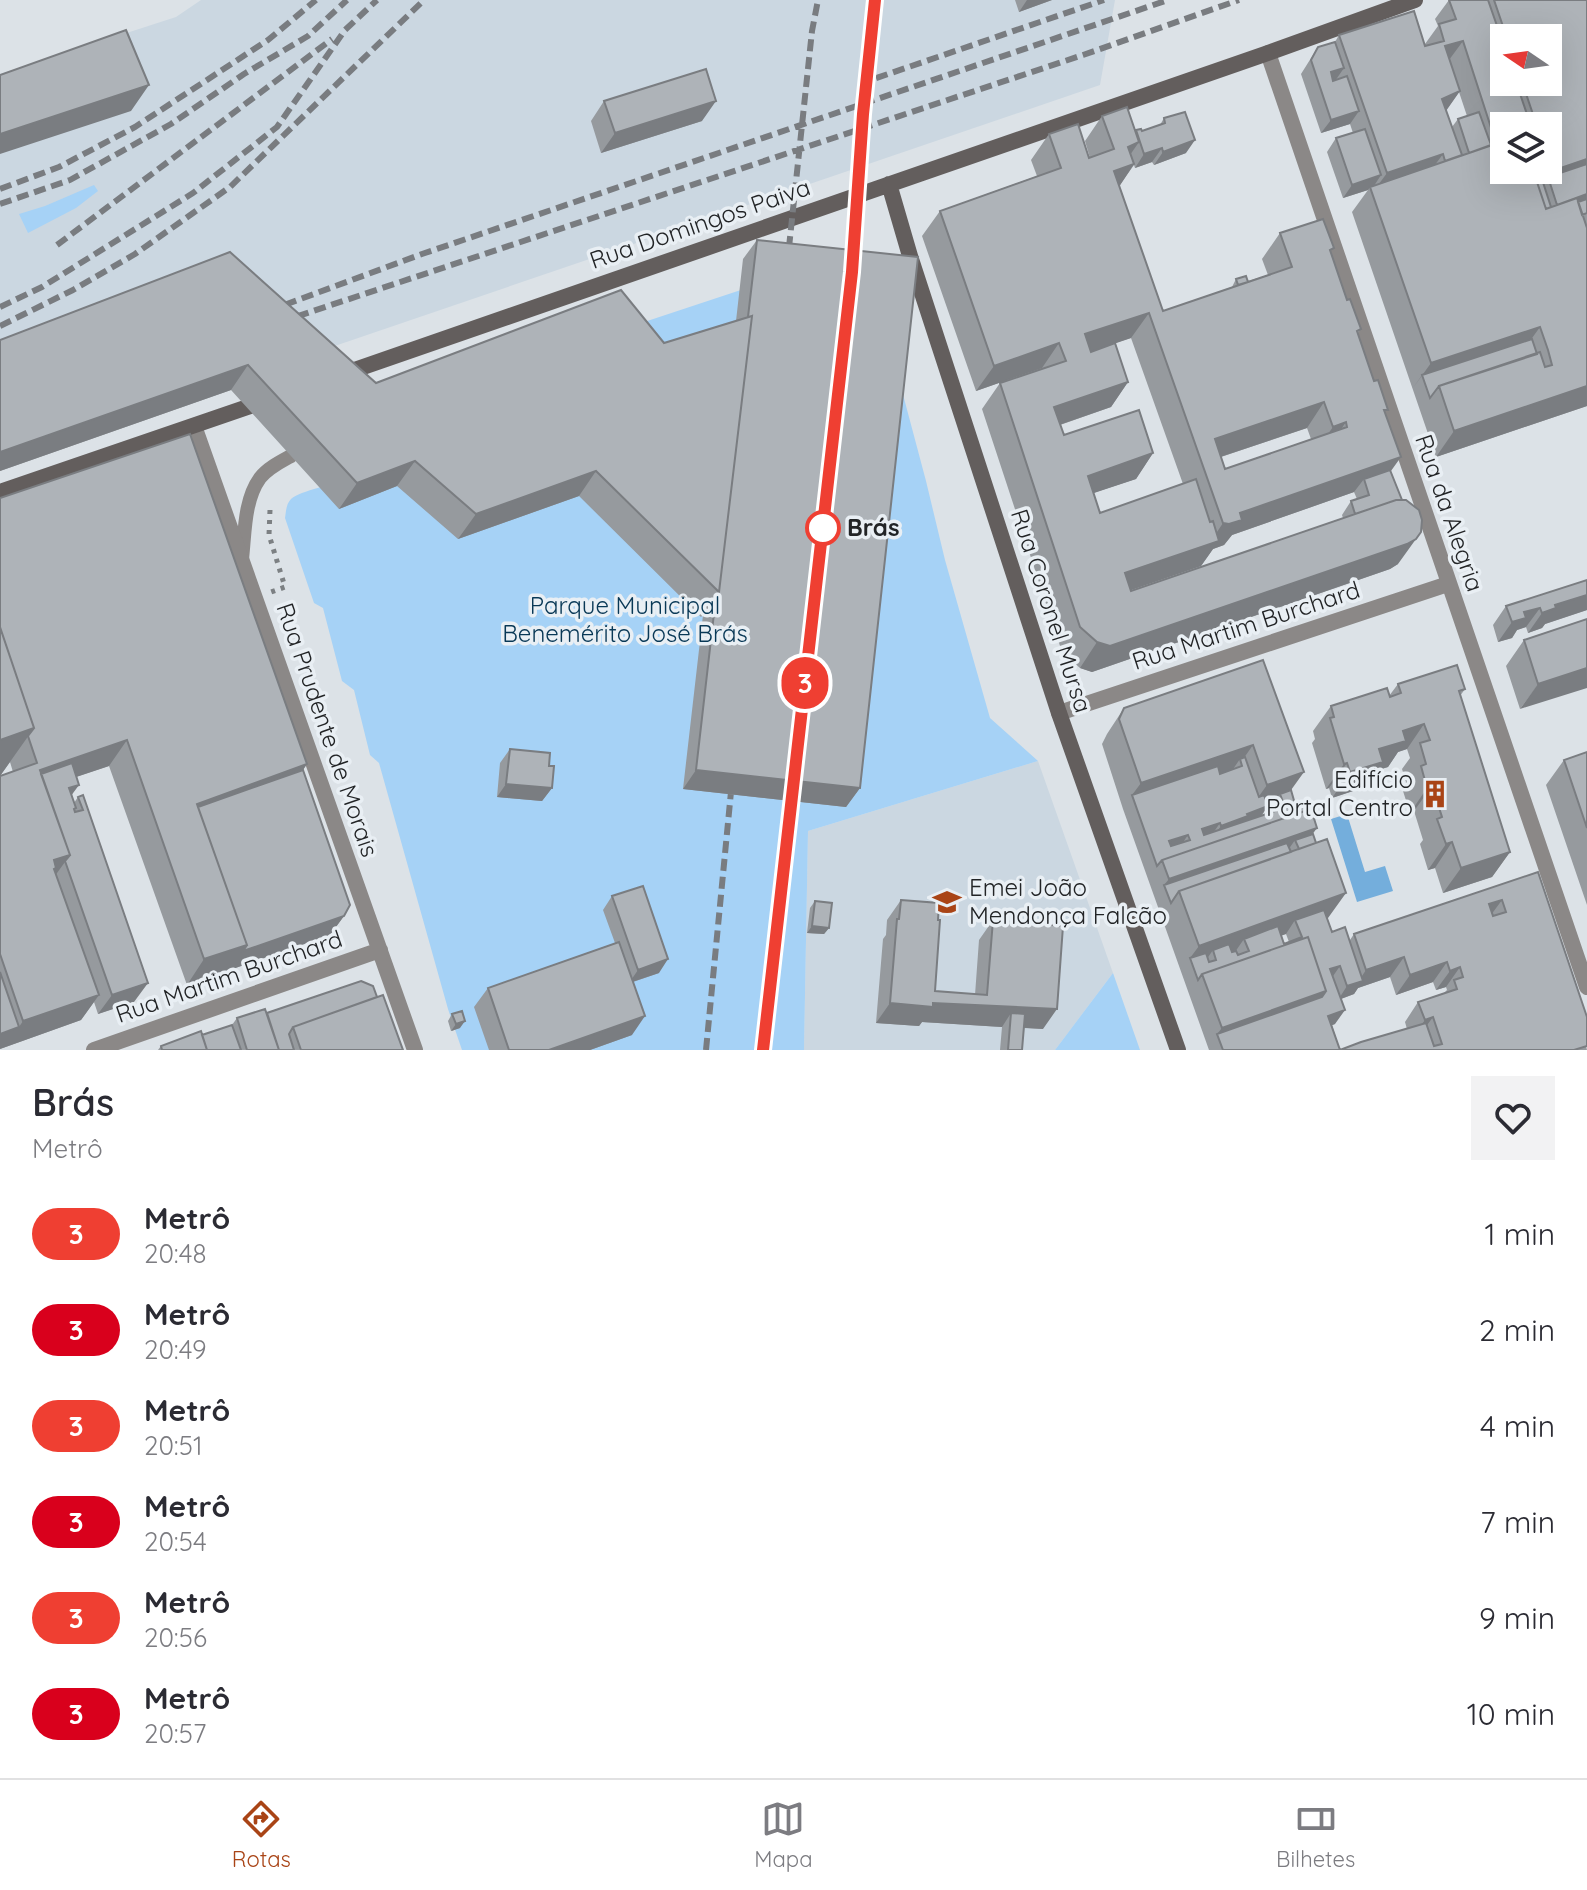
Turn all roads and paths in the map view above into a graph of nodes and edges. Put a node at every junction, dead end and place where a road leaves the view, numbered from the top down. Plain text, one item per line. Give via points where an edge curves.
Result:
1 (1415, 0) edge
2 (1268, 53) junction
3 (889, 184) junction
4 (908, 297) edge
5 (927, 307) junction
6 (330, 379) edge
7 (285, 394) edge
8 (194, 426) junction
9 (291, 456) dead end
10 (0, 492) edge
11 (273, 501) dead end
12 (242, 559) junction
13 (1448, 584) junction
14 (255, 597) junction
15 (1059, 713) junction
16 (380, 950) junction
17 (1587, 987) edge
18 (94, 1050) edge
19 (415, 1050) edge
20 (1178, 1050) edge

1 - 2 street, Rua Domingos Paiva
2 - 3 street, Rua Domingos Paiva
2 - 13 street, Rua da Alegria
3 - 5 street, Rua Coronel Mursa
3 - 6 street, Rua Domingos Paiva
4 - 5 lane
5 - 15 street, Rua Coronel Mursa
7 - 8 street
8 - 10 street
8 - 12 street, Rua Prudente de Morais
9 - 12 lane via 273,465 252,494
11 - 14 path via 269,535 285,587
12 - 14 street, Rua Prudente de Morais
13 - 15 street, Rua Martim Burchard
13 - 17 street, Rua da Alegria
14 - 16 street, Rua Prudente de Morais
15 - 20 street, Rua Coronel Mursa
16 - 18 street, Rua Martim Burchard
16 - 19 street, Rua Prudente de Morais

